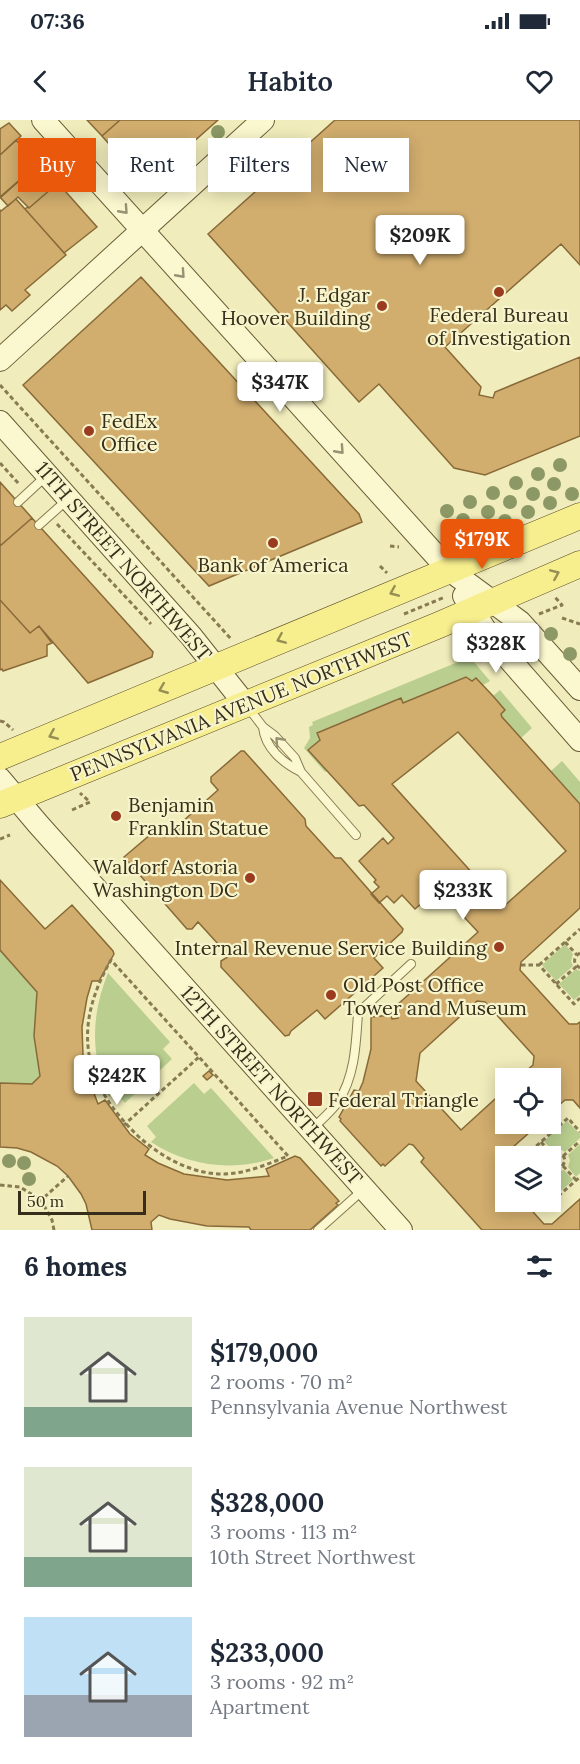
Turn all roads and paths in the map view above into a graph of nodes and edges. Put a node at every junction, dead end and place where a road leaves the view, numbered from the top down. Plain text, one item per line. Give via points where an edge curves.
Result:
1 (43, 120) edge
2 (263, 120) edge
3 (142, 230) junction
4 (0, 360) edge
5 (0, 385) edge
6 (0, 422) edge
7 (0, 464) edge
8 (48, 474) junction
9 (28, 493) junction
10 (69, 498) junction
11 (18, 502) dead end
12 (50, 516) junction
13 (580, 516) edge
14 (39, 525) dead end
15 (444, 539) dead end
16 (467, 544) dead end
17 (390, 546) dead end
18 (399, 547) dead end
19 (580, 564) edge
20 (380, 566) dead end
21 (448, 569) junction
22 (389, 575) dead end
23 (553, 595) dead end
24 (483, 606) junction
25 (539, 614) dead end
26 (562, 618) dead end
27 (213, 619) dead end
28 (151, 624) dead end
29 (580, 624) edge
30 (217, 666) junction
31 (580, 689) edge
32 (245, 704) junction
33 (0, 722) edge
34 (14, 731) dead end
35 (578, 731) edge
36 (0, 757) edge
37 (79, 792) dead end
38 (5, 794) edge
39 (72, 810) dead end
40 (10, 835) dead end
41 (356, 835) dead end
42 (0, 839) edge
43 (580, 929) edge
44 (566, 942) junction
45 (579, 954) edge
46 (411, 964) dead end
47 (521, 965) dead end
48 (539, 965) junction
49 (578, 967) edge
50 (556, 984) junction
51 (580, 998) edge
52 (198, 1057) junction
53 (124, 1125) junction
54 (312, 1130) junction
55 (580, 1131) edge
56 (580, 1141) edge
57 (541, 1142) junction
58 (536, 1146) edge
59 (544, 1146) edge
60 (563, 1156) joint
61 (563, 1166) joint
62 (68, 1176) dead end
63 (580, 1177) edge
64 (576, 1180) junction
65 (0, 1185) edge
66 (364, 1189) junction
67 (561, 1193) edge
68 (41, 1200) junction
69 (54, 1230) edge
70 (318, 1230) edge
71 (401, 1230) edge

1 -> 3 street
2 - 3 street
3 - 4 street
3 -> 21 street
5 - 27 path
6 - 8 street, 11TH STREET NORTHWEST
7 - 9 path
8 - 9 lane
8 - 10 street, 11TH STREET NORTHWEST
9 - 11 lane
10 - 12 lane
10 - 30 street, 11TH STREET NORTHWEST
12 - 14 lane
12 - 28 path
13 - 21 main road
15 - 16 path via 453,536
17 - 18 path
24 -> 19 main road, PENNSYLVANIA AVENUE NORTHWEST
20 - 22 path
21 - 24 street
21 -> 30 main road
23 - 25 path via 562,605
24 - 31 street via 520,622
24 - 32 main road, PENNSYLVANIA AVENUE NORTHWEST
24 - 35 street via 489,636
26 - 29 path
30 - 32 street, 11TH STREET NORTHWEST
30 -> 36 main road
32 - 38 main road, PENNSYLVANIA AVENUE NORTHWEST
32 - 41 lane via 262,727 267,743 286,765 301,772
33 - 34 path
37 - 39 path via 90,802
38 - 54 street, 12TH STREET NORTHWEST
40 - 42 path
43 - 44 path
44 - 45 path
44 - 48 path
45 - 49 path via 574,961
46 - 54 lane via 358,1013 350,1079 337,1104
47 - 48 path
48 - 50 path
49 - 50 path
50 - 51 path via 574,1004
52 - 53 path
52 - 53 path via 111,960 94,994 88,1017 88,1045 96,1082
52 - 53 path via 288,1156 256,1170 217,1174 171,1161
54 - 66 street, 12TH STREET NORTHWEST
55 - 57 path via 568,1118
56 - 60 path
57 - 58 path
57 - 59 path
60 - 61 path
61 - 64 path
62 - 68 path
63 - 64 path
64 - 67 path
65 - 68 path via 20,1187
66 - 70 lane
66 - 71 street, 12TH STREET NORTHWEST
68 - 69 path

